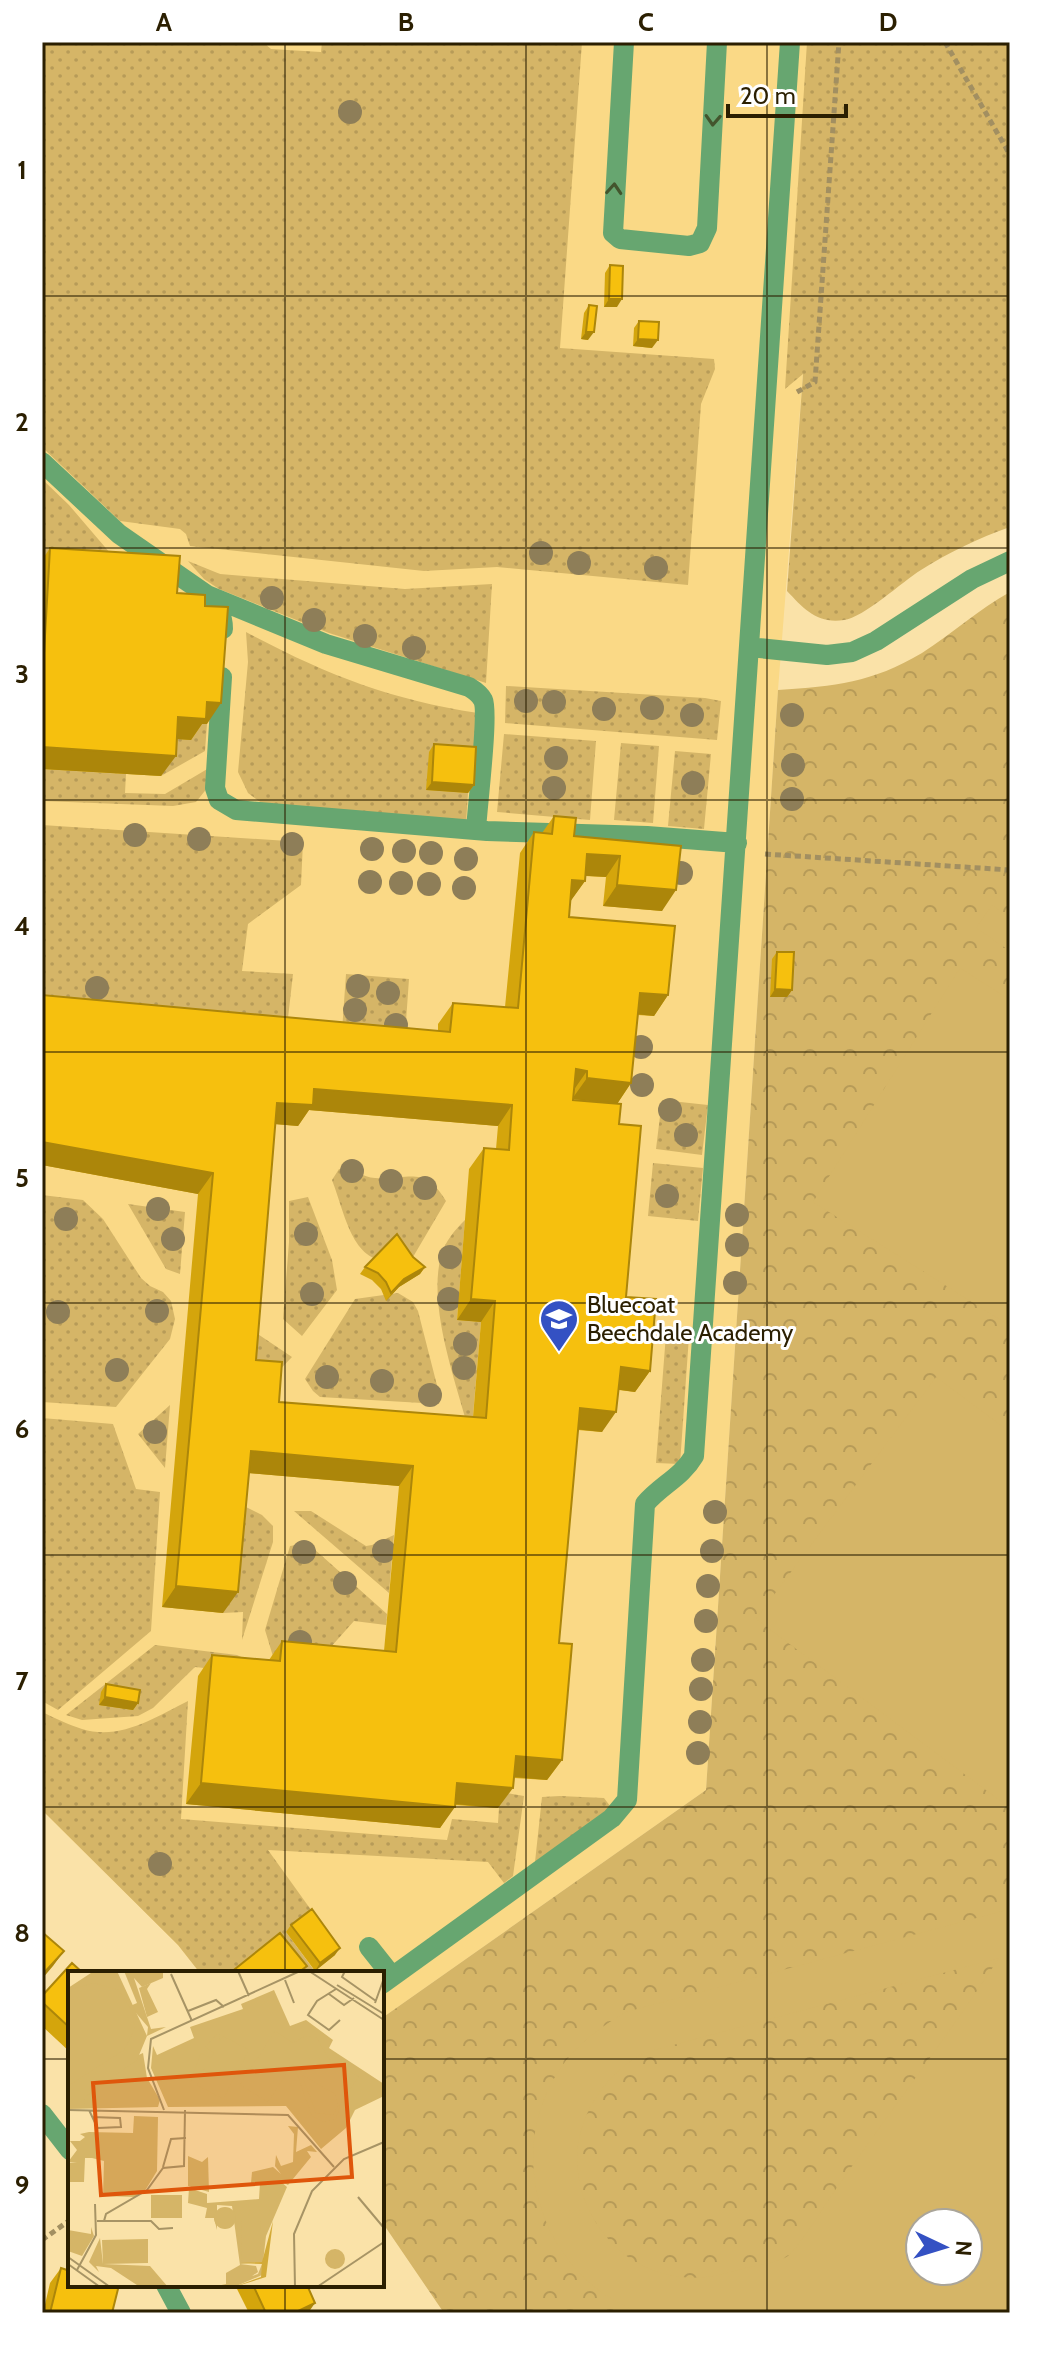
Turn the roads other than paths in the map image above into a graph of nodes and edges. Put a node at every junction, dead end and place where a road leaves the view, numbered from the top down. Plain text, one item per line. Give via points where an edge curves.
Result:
1 (624, 42) edge
2 (717, 42) edge
3 (790, 42) edge
4 (42, 462) edge
5 (1010, 561) edge
6 (207, 595) junction
7 (749, 647) junction
8 (476, 830) junction
9 (737, 847) junction
10 (369, 1947) dead end
11 (382, 1971) edge
12 (387, 1980) edge
13 (42, 2114) edge
14 (68, 2147) edge
15 (167, 2287) edge
16 (181, 2313) edge

2 -> 1 street via 707,228 700,243 689,246 620,239 613,233
3 - 7 street
4 - 6 street via 119,534
5 - 7 street via 852,652 827,655
6 - 8 street via 326,644 478,694 484,712
6 - 8 street via 223,620 215,788 219,800 236,810
7 - 9 street
8 - 9 street via 647,836
9 - 12 street via 694,1456 684,1472 645,1504 627,1800 612,1818
10 - 11 street
13 - 14 street
15 - 16 street

